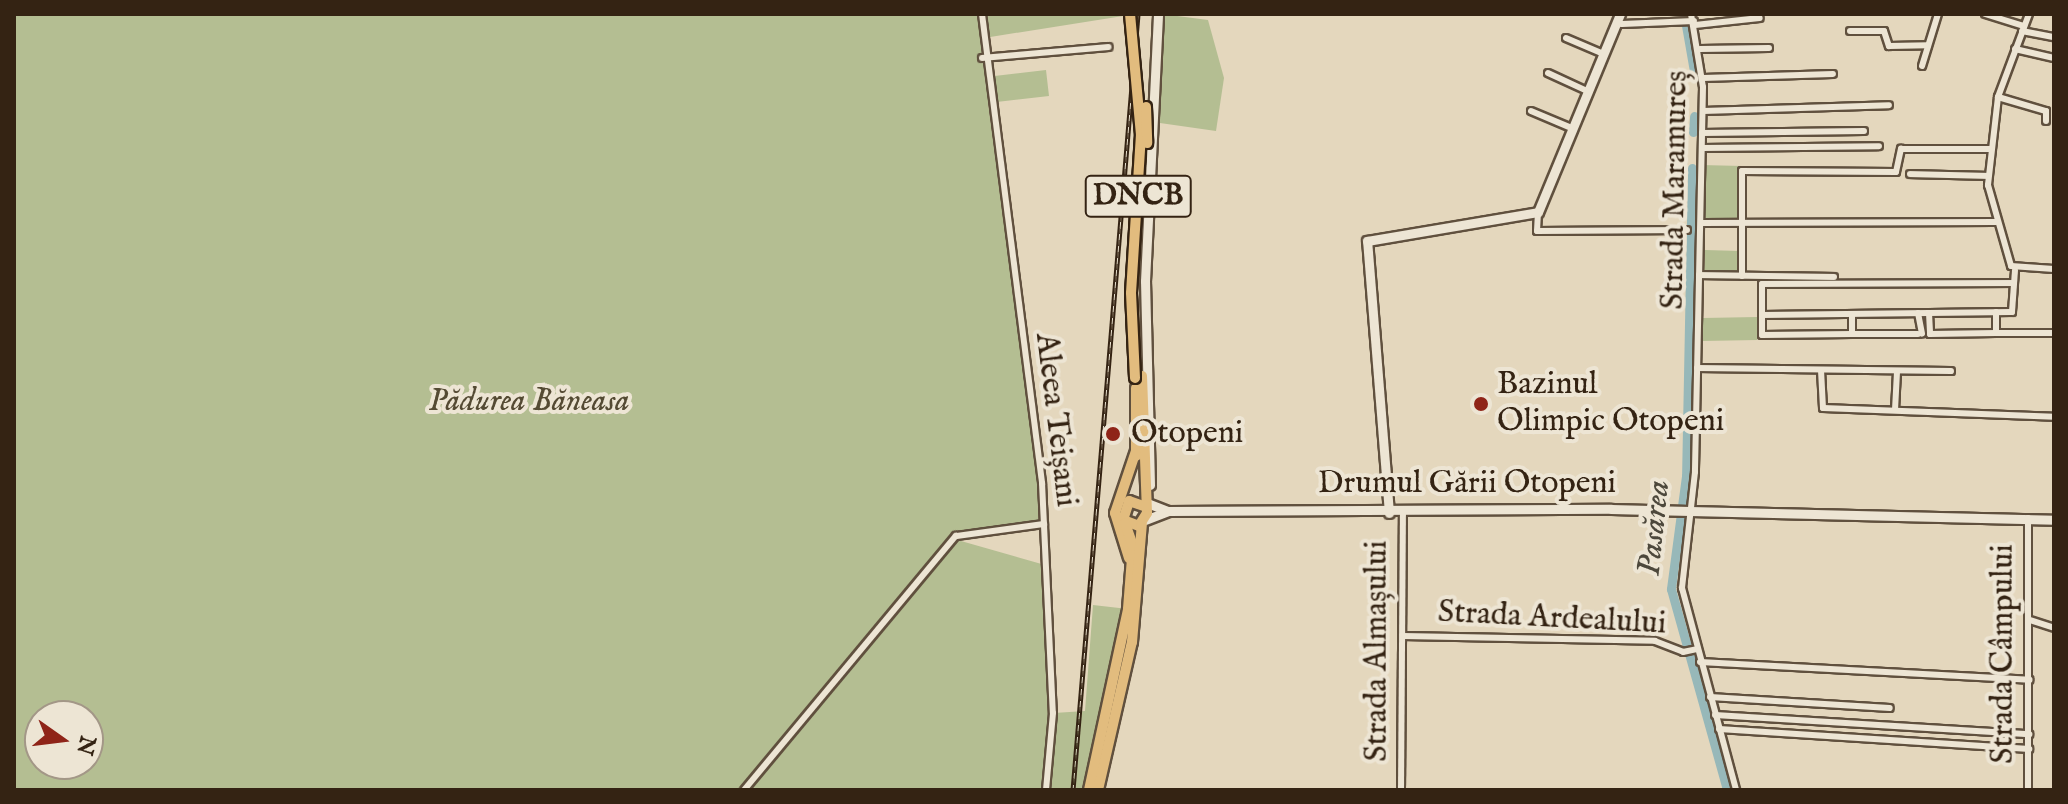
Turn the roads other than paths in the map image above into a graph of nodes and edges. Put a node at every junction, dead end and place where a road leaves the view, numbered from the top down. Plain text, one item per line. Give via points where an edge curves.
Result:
1 (982, 14) edge
2 (1133, 14) edge
3 (1158, 14) edge
4 (1938, 14) edge
5 (1985, 14) edge
6 (2029, 14) edge
7 (1760, 18) dead end
8 (1621, 19) edge
9 (1693, 20) edge
10 (2023, 28) junction
11 (1850, 31) dead end
12 (2054, 37) edge
13 (1566, 38) dead end
14 (1928, 45) junction
15 (1109, 47) dead end
16 (1769, 48) dead end
17 (1700, 49) junction
18 (2015, 49) junction
19 (1602, 53) junction
20 (982, 58) junction
21 (2054, 58) edge
22 (1922, 66) dead end
23 (1548, 73) dead end
24 (1833, 74) dead end
25 (1703, 78) junction
26 (1585, 90) junction
27 (1998, 97) junction
28 (1889, 105) dead end
29 (1531, 111) dead end
30 (1703, 111) junction
31 (2046, 121) dead end
32 (1569, 127) junction
33 (1864, 131) dead end
34 (1702, 133) junction
35 (1879, 146) dead end
36 (1702, 148) junction
37 (1991, 149) junction
38 (1910, 174) dead end
39 (1988, 176) junction
40 (1538, 212) junction
41 (1996, 222) junction
42 (1701, 223) junction
43 (1743, 224) junction
44 (1687, 230) dead end
45 (2054, 269) edge
46 (2015, 270) junction
47 (1699, 275) junction
48 (1742, 276) junction
49 (1834, 277) dead end
50 (2014, 283) junction
51 (1996, 312) junction
52 (1918, 313) junction
53 (1929, 313) junction
54 (1852, 314) junction
55 (1762, 315) junction
56 (1996, 333) junction
57 (2054, 333) edge
58 (1852, 334) junction
59 (1918, 334) junction
60 (1930, 334) junction
61 (1697, 368) junction
62 (1821, 370) junction
63 (1897, 371) junction
64 (1951, 371) dead end
65 (1139, 377) junction
66 (1895, 410) junction
67 (2054, 417) edge
68 (1136, 451) junction
69 (1126, 503) junction
70 (1146, 507) junction
71 (1168, 511) junction
72 (1403, 512) junction
73 (1691, 512) junction
74 (1389, 513) junction
75 (2028, 518) junction
76 (2054, 520) edge
77 (1144, 522) junction
78 (1125, 523) junction
79 (1044, 524) junction
80 (1130, 588) junction
81 (2030, 620) junction
82 (2054, 628) edge
83 (1403, 636) junction
84 (1695, 649) junction
85 (1700, 662) junction
86 (2030, 680) junction
87 (1710, 697) junction
88 (1796, 702) junction
89 (1865, 704) dead end
90 (1890, 708) dead end
91 (1715, 715) junction
92 (1719, 729) junction
93 (2029, 734) junction
94 (2029, 749) junction
95 (744, 790) edge
96 (1046, 790) edge
97 (1089, 790) edge
98 (1098, 790) edge
99 (1401, 790) edge
100 (1736, 790) edge
101 (2028, 790) edge

1 - 20 street, Aleea Teișani
2 - 65 main road, DNCB, bridge via 1147,125 1136,296
3 - 70 street via 1145,281 1152,429
4 - 14 street
5 - 10 street
6 - 10 street
7 - 9 street
8 - 9 street via 1683,25
8 - 19 street
9 - 17 street, Strada Maramureș
10 - 12 street
10 - 18 street
11 - 14 street via 1884,31 1889,46
13 - 19 street
14 - 22 street
15 - 20 street
16 - 17 street
17 - 25 street, Strada Maramureș
18 - 21 street
18 - 27 street
19 - 26 street
20 - 79 street, Aleea Teișani
23 - 26 street
24 - 25 street
25 - 30 street, Strada Maramureș
26 - 32 street
27 - 31 street via 2046,111
27 - 37 street
28 - 30 street
29 - 32 street
30 - 34 street, Strada Maramureș
32 - 40 street
33 - 34 street
34 - 36 street, Strada Maramureș
35 - 36 street
36 - 42 street, Strada Maramureș
37 - 39 street
37 - 43 street via 1900,150 1896,172 1742,171
38 - 39 street
39 - 41 street
40 - 44 street via 1537,231
40 - 74 street via 1367,241
41 - 43 street
41 - 46 street
42 - 43 street
42 - 47 street, Strada Maramureș
43 - 48 street
45 - 46 street
46 - 50 street
47 - 48 street
47 - 61 street, Strada Maramureș
48 - 49 street
50 - 51 street via 2013,311
50 - 55 street via 1762,284
51 - 53 street
51 - 56 street
52 - 53 street
52 - 54 street
52 - 59 street
53 - 60 street
54 - 55 street
54 - 58 street
55 - 58 street via 1762,335
56 - 57 street
56 - 60 street
58 - 59 street
59 - 60 street
61 - 62 street
61 - 73 street, Strada Maramureș
62 - 63 street
62 - 66 street via 1821,407
63 - 64 street
63 - 66 street
65 - 68 main road, DNCB
65 - 70 main road, DNCB
66 - 67 street
68 - 69 main road, DNCB
68 - 80 main road via 1115,513 1129,554
69 - 70 main road
69 - 78 main road, DNCB
70 - 71 street, Drumul Gării Otopeni
70 - 77 main road, DNCB
71 - 74 street, Drumul Gării Otopeni
71 - 77 street, Drumul Gării Otopeni
72 - 73 street, Drumul Gării Otopeni
72 - 74 street, Drumul Gării Otopeni
72 - 83 street, Strada Almașului
73 - 75 street, Drumul Gării Otopeni
73 - 84 street, Strada Maramureș via 1682,588
75 - 76 street, Drumul Gării Otopeni
75 - 81 street, Strada Câmpului
77 - 78 main road
77 - 98 main road, DNCB via 1129,660
78 - 80 main road, DNCB via 1133,546
79 - 95 street via 956,536
79 - 96 street, Aleea Teișani via 1053,713
80 - 97 main road, DNCB
81 - 82 street
81 - 86 street, Strada Câmpului
83 - 84 street, Strada Ardealului via 1668,642 1683,652
83 - 99 street, Strada Almașului
84 - 85 street, Strada Maramureș
85 - 86 street
85 - 87 street, Strada Maramureș
86 - 93 street, Strada Câmpului
87 - 88 street
87 - 91 street, Strada Maramureș
88 - 89 street
88 - 90 street
91 - 92 street, Strada Maramureș
91 - 93 street
92 - 94 street
92 - 100 street, Strada Maramureș
93 - 94 street, Strada Câmpului
94 - 101 street, Strada Câmpului

